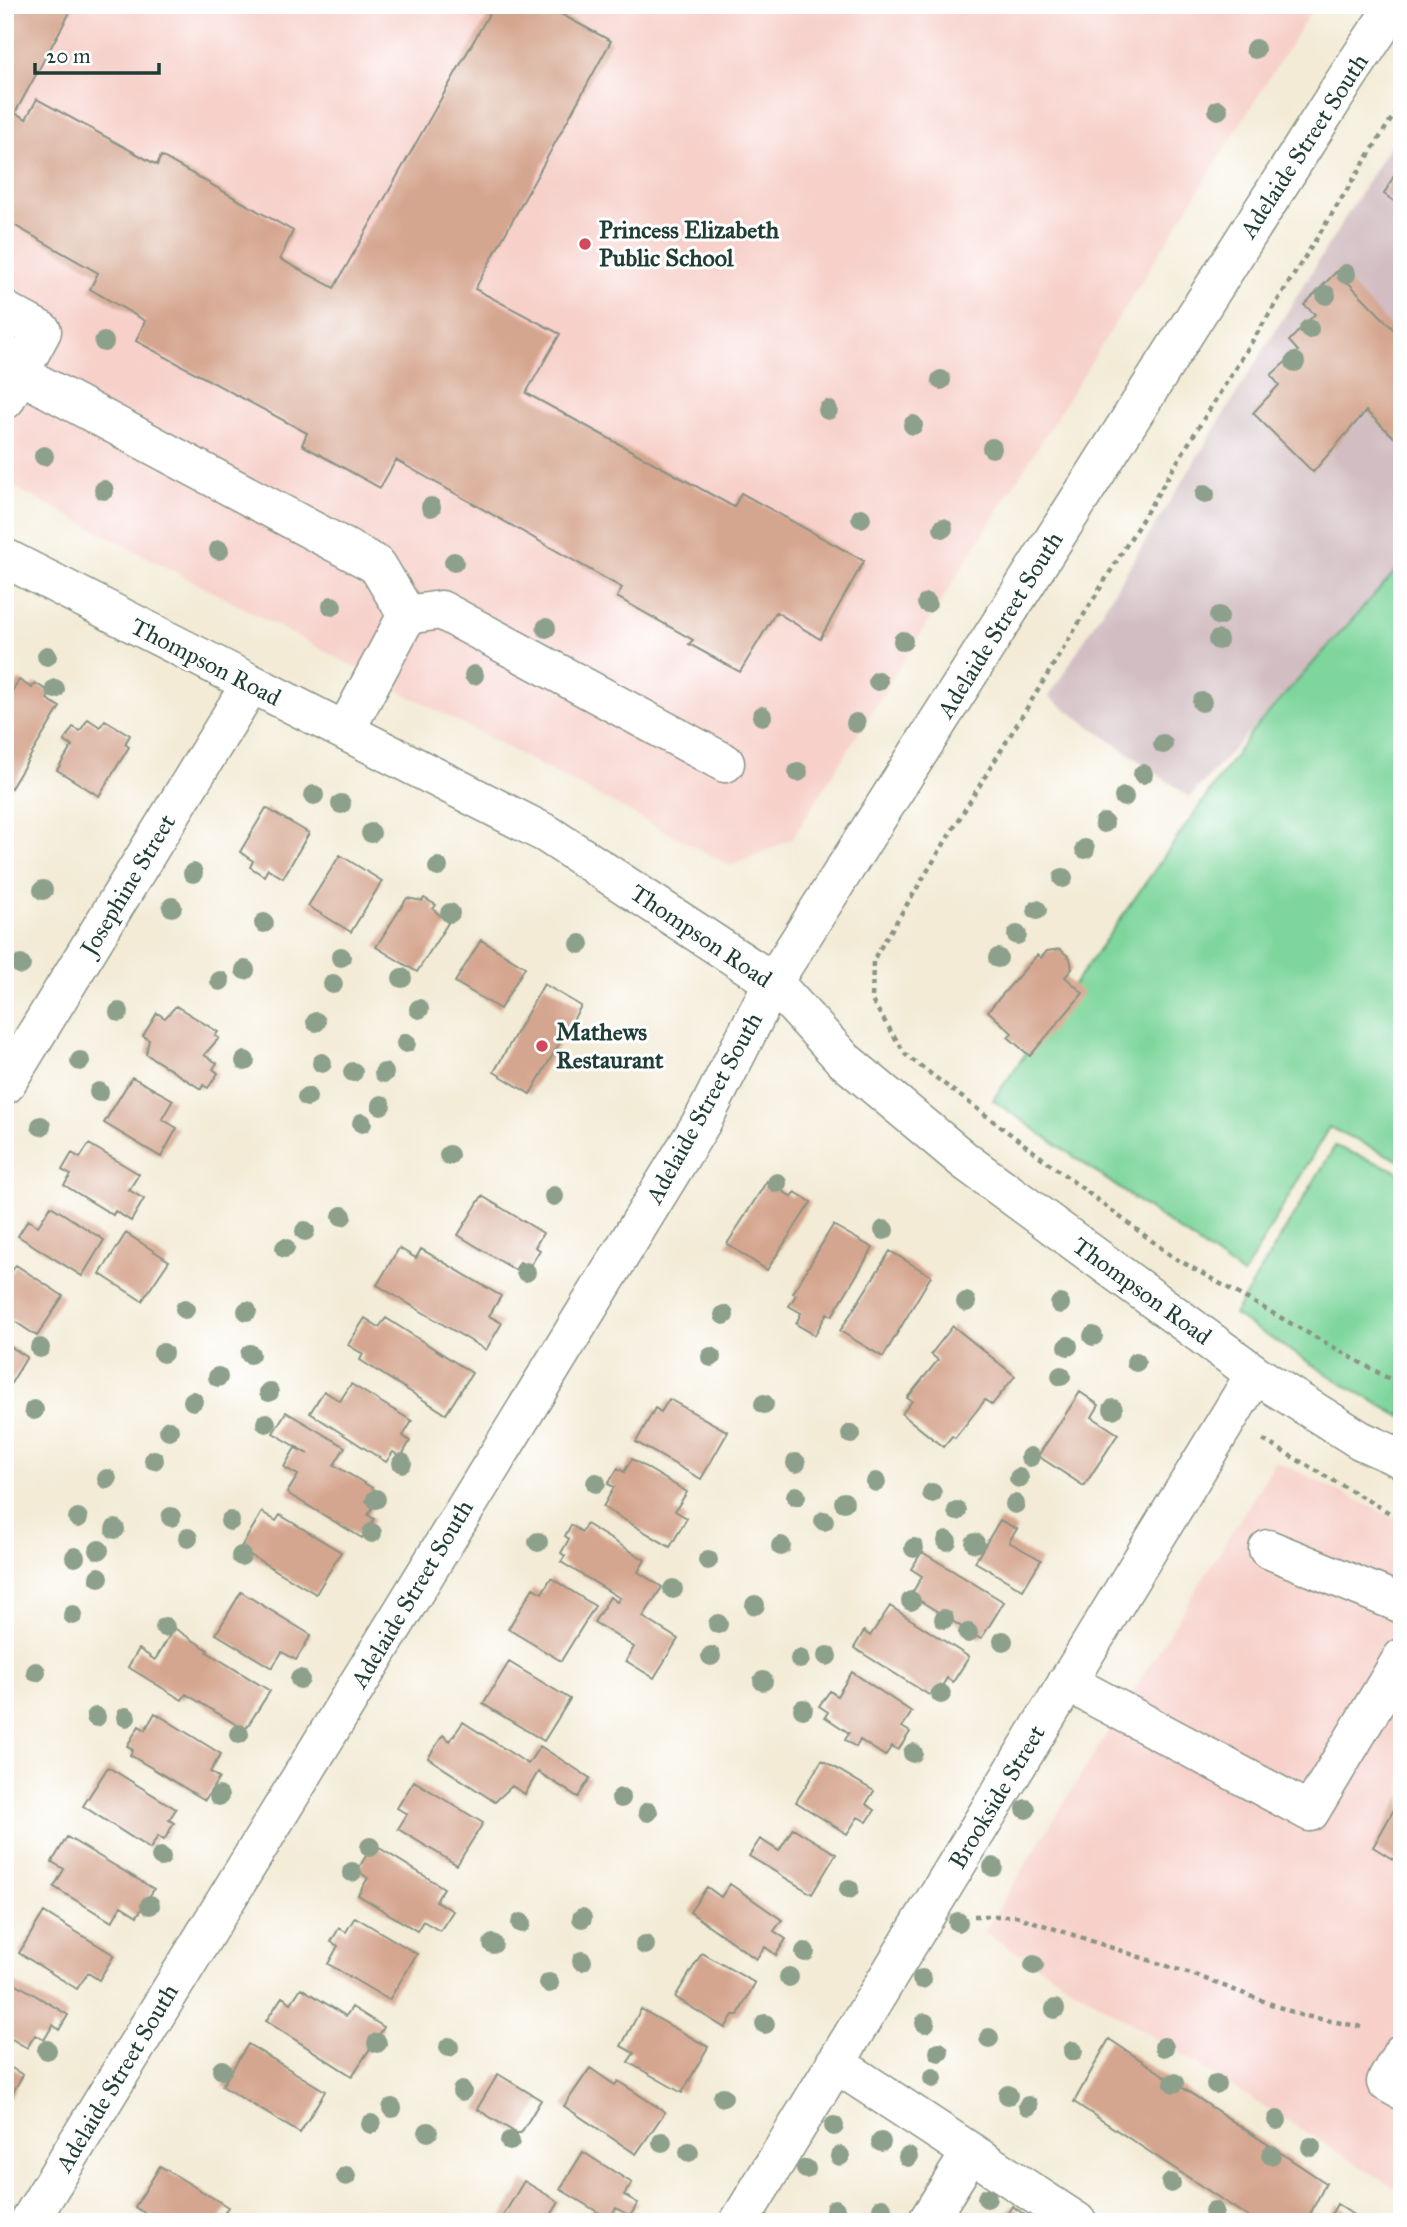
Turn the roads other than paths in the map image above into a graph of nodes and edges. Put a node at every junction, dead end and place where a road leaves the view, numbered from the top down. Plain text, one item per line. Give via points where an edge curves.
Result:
1 (1395, 5) edge
2 (5, 311) edge
3 (12, 387) edge
4 (5, 558) edge
5 (407, 615) junction
6 (250, 685) junction
7 (345, 731) junction
8 (725, 763) dead end
9 (773, 982) junction
10 (5, 1085) edge
11 (1255, 1374) junction
12 (1402, 1459) edge
13 (1268, 1549) dead end
14 (1402, 1604) edge
15 (1402, 1658) edge
16 (1067, 1682) junction
17 (1402, 2053) edge
18 (835, 2063) junction
19 (1402, 2091) edge
20 (971, 2152) junction
21 (30, 2222) edge
22 (739, 2222) edge
23 (927, 2222) edge
24 (1077, 2222) edge

1 - 9 street, Adelaide Street South
2 - 3 street via 42,331
3 - 5 street via 377,565
4 - 6 street, Thompson Road
5 - 7 street
5 - 8 street via 441,610
6 - 7 street, Thompson Road
6 - 10 street, Josephine Street
7 - 9 street, Thompson Road via 547,834
9 - 11 street, Thompson Road via 844,1060 965,1161
9 - 21 street, Adelaide Street South via 703,1120
11 - 12 street, Thompson Road via 1360,1440
11 - 16 street, Brookside Street
13 - 14 street
15 - 16 street via 1310,1812
16 - 18 street, Brookside Street
17 - 19 street via 1386,2082
18 - 20 street
18 - 22 street, Brookside Street
20 - 23 street
20 - 24 street

